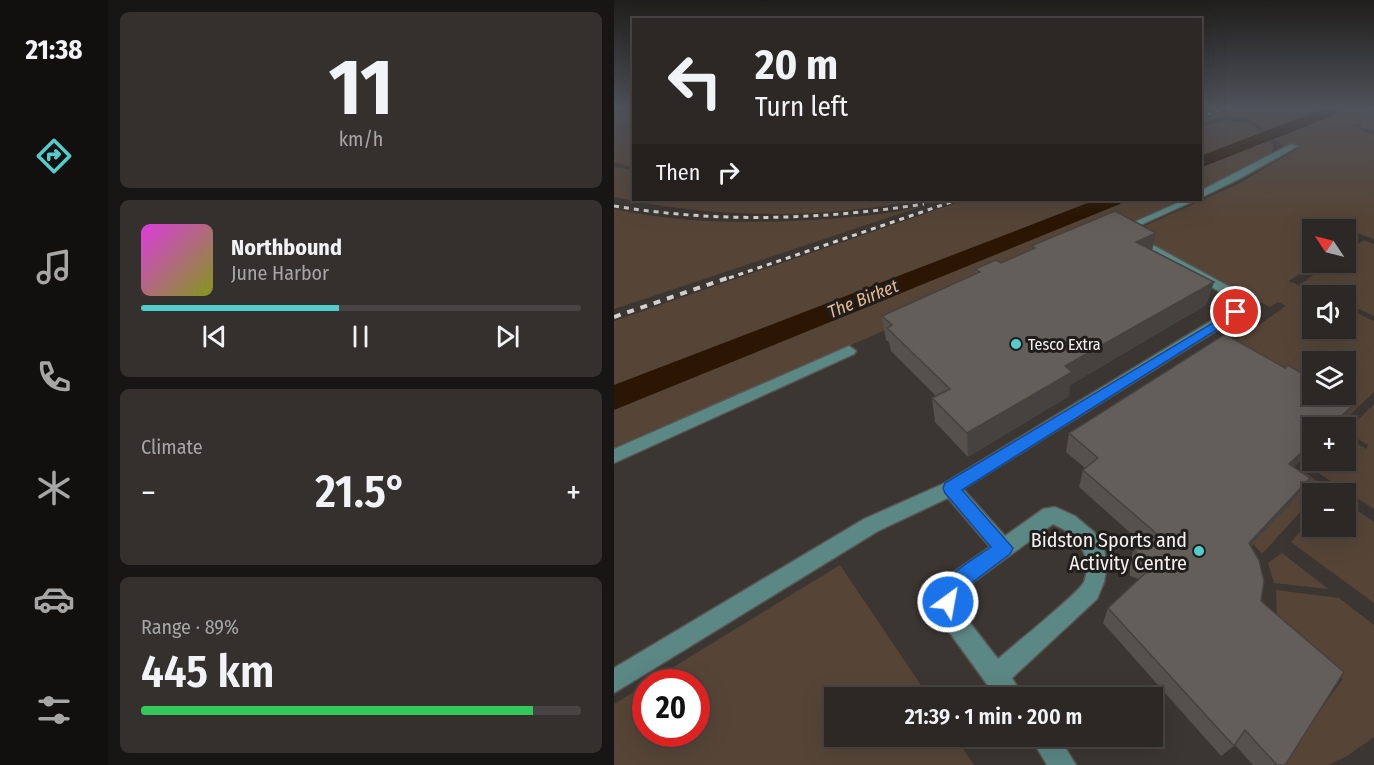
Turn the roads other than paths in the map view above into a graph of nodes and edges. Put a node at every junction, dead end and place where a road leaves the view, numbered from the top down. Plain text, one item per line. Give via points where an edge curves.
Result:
1 (1294, 146) dead end
2 (1202, 194) edge
3 (1189, 201) edge
4 (849, 351) dead end
5 (614, 456) edge
6 (951, 488) junction
7 (1004, 548) junction
8 (996, 676) junction
9 (614, 681) edge
10 (1004, 687) edge
11 (1050, 747) edge
12 (1063, 765) edge

1 - 2 lane via 1233,182
3 - 6 lane via 1119,231 1235,295 1236,312
4 - 5 lane
6 - 7 lane
6 - 9 lane via 871,525
7 - 8 lane via 958,581 948,602 950,614
7 - 8 lane via 1050,515 1056,515 1089,542 1096,563 1090,592
8 - 10 lane
11 - 12 lane

